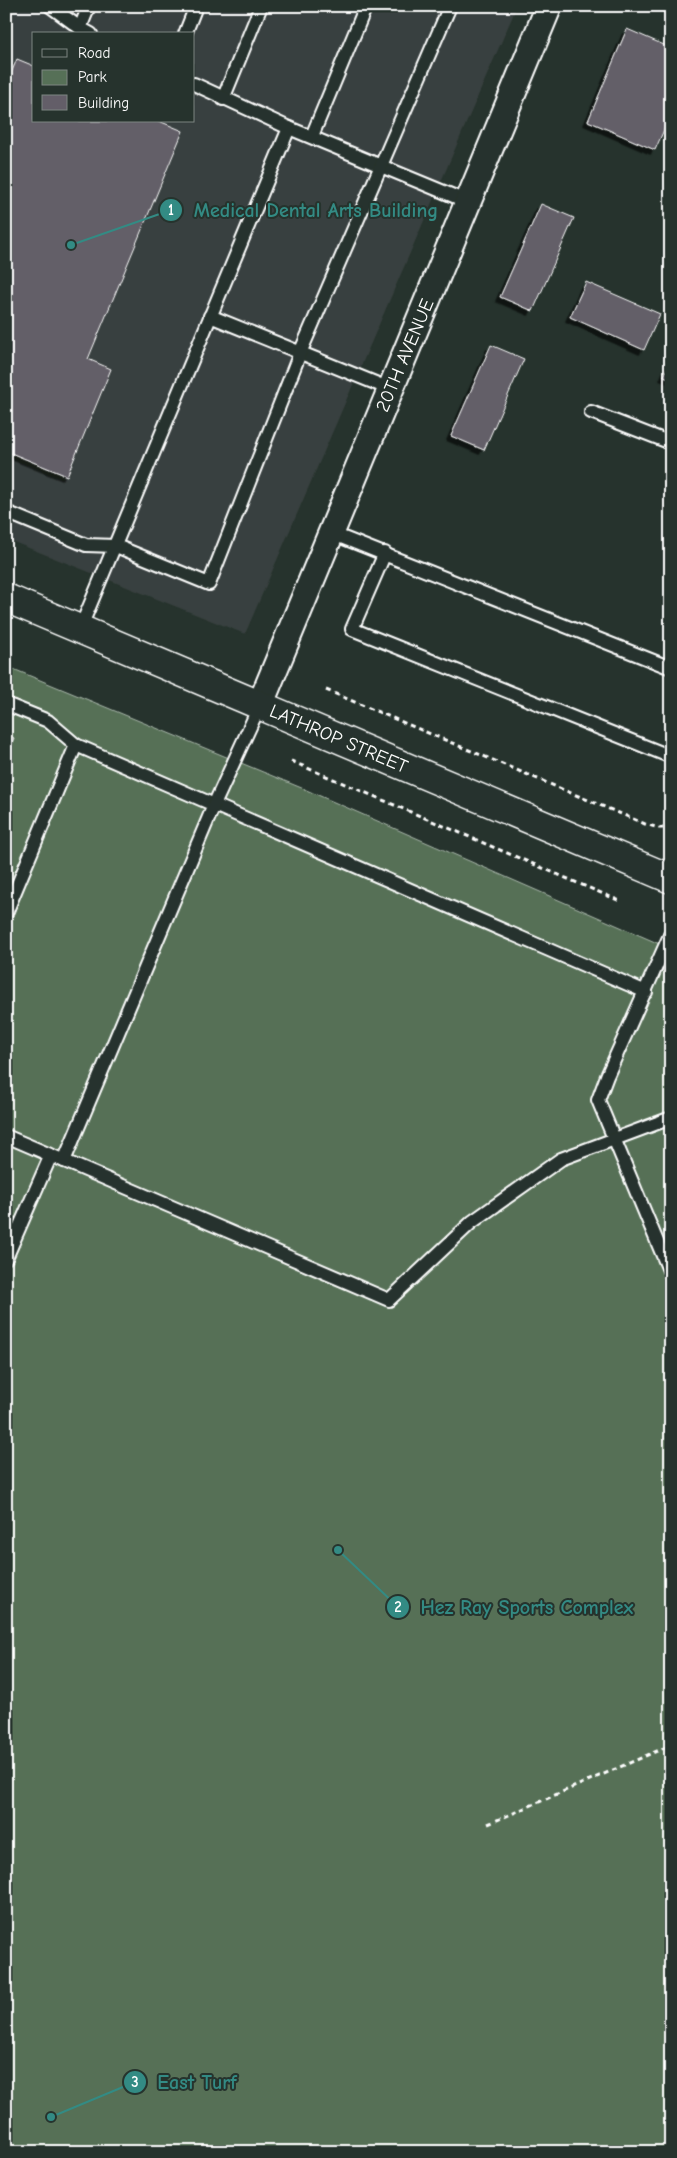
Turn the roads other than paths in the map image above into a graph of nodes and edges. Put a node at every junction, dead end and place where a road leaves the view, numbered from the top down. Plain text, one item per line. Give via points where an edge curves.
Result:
1 (50, 6) edge
2 (89, 6) edge
3 (196, 6) edge
4 (261, 6) edge
5 (366, 6) edge
6 (450, 6) edge
7 (549, 6) edge
8 (85, 31) edge
9 (186, 32) edge
10 (195, 85) edge
11 (223, 99) junction
12 (289, 128) junction
13 (312, 136) junction
14 (382, 166) junction
15 (468, 202) junction
16 (210, 316) junction
17 (300, 353) junction
18 (390, 389) junction
19 (591, 412) dead end
20 (671, 442) edge
21 (6, 512) edge
22 (331, 533) junction
23 (116, 546) junction
24 (385, 553) junction
25 (6, 598) edge
26 (80, 629) junction
27 (671, 668) edge
28 (6, 704) edge
29 (260, 705) junction
30 (76, 745) junction
31 (671, 753) edge
32 (214, 805) junction
33 (671, 879) edge
34 (6, 913) edge
35 (671, 933) edge
36 (646, 992) junction
37 (671, 1118) edge
38 (6, 1136) edge
39 (615, 1139) junction
40 (51, 1155) junction
41 (64, 1161) junction
42 (6, 1258) edge
43 (671, 1275) edge

1 - 8 lane
2 - 8 lane
3 - 9 lane
4 - 11 lane
5 - 13 lane
6 - 14 lane
7 - 15 street, 20TH AVENUE
10 - 11 lane
11 - 12 lane
12 - 13 lane
12 - 16 lane
13 - 14 lane
14 - 15 lane
14 - 17 lane
15 - 18 street, 20TH AVENUE
16 - 17 lane
16 - 23 lane
17 - 18 lane
17 - 23 lane via 209,584
18 - 22 street, 20TH AVENUE
19 - 20 lane
21 - 23 lane via 86,545
22 - 24 lane
22 - 29 street, 20TH AVENUE
23 - 26 lane
24 - 27 lane
24 - 31 lane via 352,629 669,756
25 - 26 main road, LATHROP STREET
26 - 29 main road, LATHROP STREET
28 - 30 lane via 48,721
29 - 32 lane
29 - 33 main road, LATHROP STREET
30 - 32 lane
30 - 34 lane
32 - 36 lane
32 - 41 lane
35 - 36 lane
36 - 39 lane via 598,1100
37 - 39 lane
38 - 40 lane
39 - 41 lane via 562,1159 472,1222 390,1300
39 - 43 lane
40 - 41 lane
40 - 42 lane

